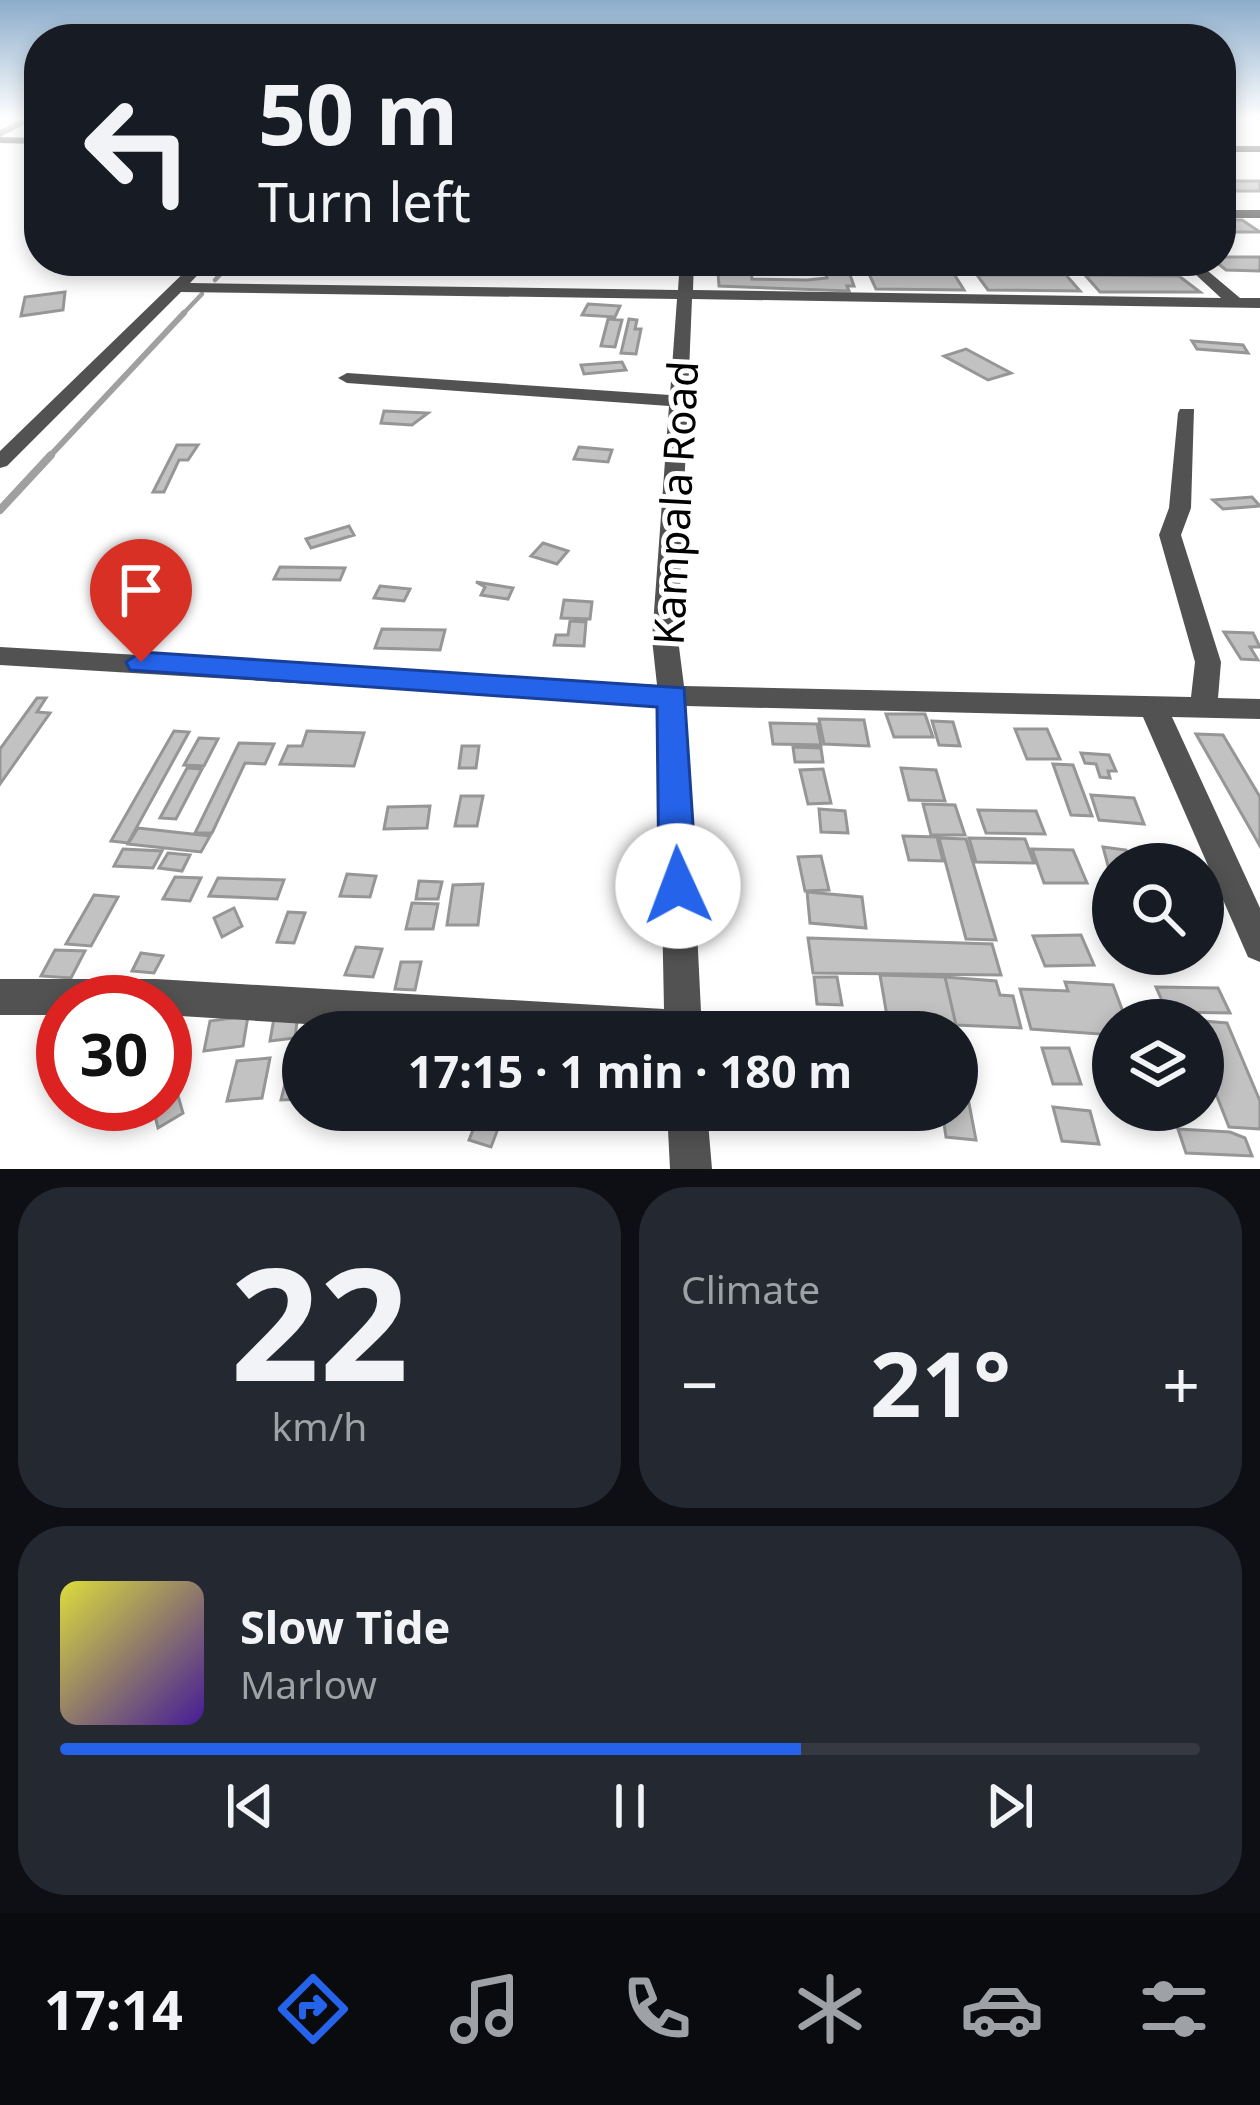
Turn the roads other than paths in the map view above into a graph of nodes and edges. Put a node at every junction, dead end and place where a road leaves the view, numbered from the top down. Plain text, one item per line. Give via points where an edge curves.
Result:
1 (188, 276) edge
2 (687, 276) edge
3 (1205, 276) edge
4 (177, 287) junction
5 (688, 294) junction
6 (1236, 303) junction
7 (1260, 303) edge
8 (347, 378) dead end
9 (677, 401) junction
10 (1187, 412) dead end
11 (0, 462) edge
12 (0, 656) edge
13 (673, 696) junction
14 (1154, 709) junction
15 (1203, 709) junction
16 (1260, 710) edge
17 (1260, 946) edge
18 (0, 997) edge
19 (379, 1011) edge
20 (681, 1011) edge
21 (689, 1131) edge
22 (691, 1169) edge

1 - 4 street
2 - 5 street, Kampala Road
3 - 6 street
4 - 5 street
4 - 11 street
5 - 6 street
5 - 9 street, Kampala Road
6 - 7 street
8 - 9 street
9 - 13 street, Kampala Road via 665,639
10 - 15 street via 1180,508 1170,535 1208,662
12 - 13 street
13 - 14 street
13 - 20 street, Kampala Road
14 - 15 street
14 - 17 street
15 - 16 street
18 - 19 street
21 - 22 street

